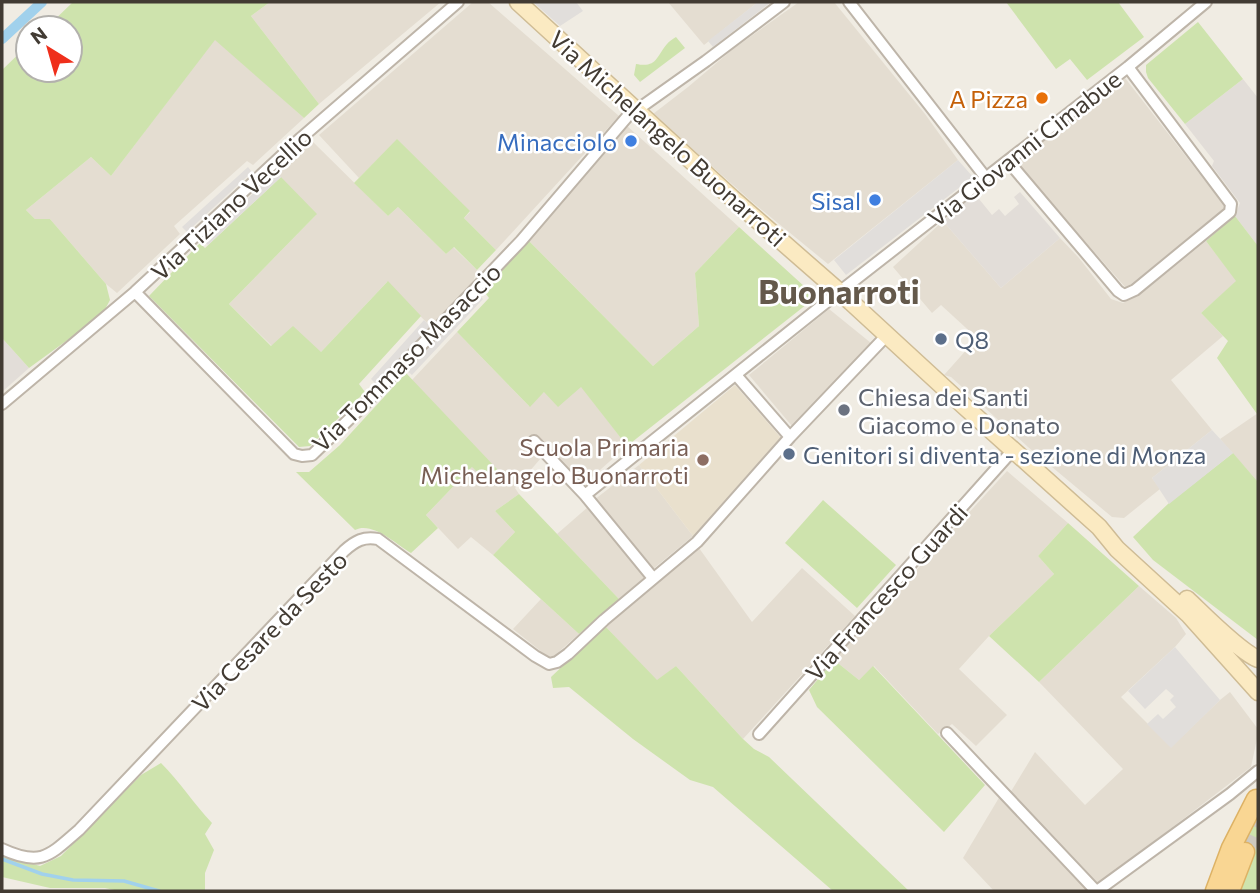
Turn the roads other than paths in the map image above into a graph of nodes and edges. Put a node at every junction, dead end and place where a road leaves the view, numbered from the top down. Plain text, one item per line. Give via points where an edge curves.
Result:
1 (458, 2) edge
2 (518, 2) edge
3 (784, 2) edge
4 (849, 2) edge
5 (1206, 2) edge
6 (1128, 67) junction
7 (636, 111) junction
8 (1008, 161) junction
9 (986, 178) junction
10 (135, 292) junction
11 (840, 292) junction
12 (888, 334) junction
13 (736, 375) junction
14 (2, 404) edge
15 (790, 437) junction
16 (534, 441) dead end
17 (1013, 450) junction
18 (585, 495) junction
19 (1099, 527) junction
20 (653, 578) junction
21 (1258, 659) edge
22 (1258, 692) edge
23 (947, 733) dead end
24 (760, 734) dead end
25 (1258, 771) edge
26 (1230, 794) junction
27 (1257, 796) edge
28 (2, 849) edge
29 (1245, 852) tunnel mouth
30 (1097, 891) edge
31 (1215, 891) edge
32 (1230, 891) edge

1 - 10 street, Via Tiziano Vecellio via 301,138
2 - 7 street, Via Michelangelo Buonarroti
3 - 7 street, Via Tommaso Masaccio
4 - 9 street
5 - 6 street, Via Giovanni Cimabue
6 - 8 street, Via Giovanni Cimabue
6 - 8 street via 1231,204 1230,212 1136,290 1124,295 1118,291
7 - 10 street, Via Tommaso Masaccio via 522,241 312,455 294,454
7 - 11 street, Via Michelangelo Buonarroti
8 - 9 street, Via Giovanni Cimabue
9 - 11 street, Via Giovanni Cimabue
10 - 14 street, Via Tiziano Vecellio
11 - 12 street, Via Michelangelo Buonarroti
11 - 13 street, Via Giovanni Cimabue
12 - 15 street
12 - 17 street, Via Michelangelo Buonarroti
13 - 15 street
13 - 18 street, Via Giovanni Cimabue
15 - 20 street via 697,542
16 - 18 street
17 - 19 street, Via Michelangelo Buonarroti
17 - 24 street, Via Francesco Guardi
18 - 20 street
19 - 21 street, Via Michelangelo Buonarroti via 1124,542
19 - 22 street, Via Michelangelo Buonarroti via 1188,614
20 - 28 street, Via Cesare da Sesto via 550,664 379,539 362,538 344,551 79,830 52,853 37,859
23 - 30 street
25 - 26 street
26 - 27 street via 1243,790
26 - 30 street
27 - 31 main road
29 - 32 main road

